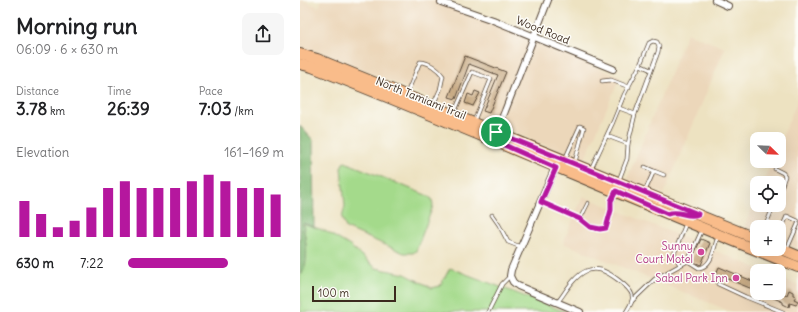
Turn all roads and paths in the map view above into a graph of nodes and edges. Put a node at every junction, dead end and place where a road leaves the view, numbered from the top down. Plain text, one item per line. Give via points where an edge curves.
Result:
1 (548, 0) edge
2 (715, 0) edge
3 (441, 1) edge
4 (728, 6) dead end
5 (534, 37) junction
6 (300, 54) edge
7 (300, 64) edge
8 (640, 65) junction
9 (613, 69) dead end
10 (651, 70) junction
11 (340, 73) junction
12 (602, 81) dead end
13 (629, 87) junction
14 (406, 95) junction
15 (433, 105) junction
16 (619, 108) junction
17 (454, 114) junction
18 (635, 114) junction
19 (474, 122) junction
20 (494, 136) junction
21 (607, 136) junction
22 (628, 144) junction
23 (565, 160) junction
24 (575, 164) junction
25 (646, 167) dead end
26 (556, 168) junction
27 (775, 169) dead end
28 (590, 170) junction
29 (654, 171) junction
30 (664, 175) dead end
31 (785, 176) edge
32 (617, 186) junction
33 (644, 192) junction
34 (541, 202) junction
35 (640, 202) junction
36 (668, 202) junction
37 (588, 203) dead end
38 (668, 214) junction
39 (698, 214) junction
40 (492, 215) dead end
41 (580, 219) junction
42 (785, 220) edge
43 (686, 221) junction
44 (798, 221) edge
45 (798, 224) edge
46 (702, 229) junction
47 (718, 235) junction
48 (750, 236) edge
49 (786, 244) edge
50 (521, 247) junction
51 (786, 250) edge
52 (798, 256) edge
53 (688, 261) junction
54 (680, 265) junction
55 (796, 265) edge
56 (510, 276) junction
57 (718, 284) dead end
58 (632, 301) junction
59 (557, 303) junction
60 (488, 312) edge
61 (580, 312) edge
62 (626, 312) edge
63 (783, 312) edge

1 - 5 street
2 - 4 street
3 - 5 street, Wood Road
5 - 9 street, Wood Road
5 - 20 street
6 - 11 main road, North Tamiami Trail via 317,59
7 - 11 main road
8 - 10 lane
8 - 10 lane via 649,43 657,42 658,52
8 - 13 lane
10 - 18 lane
11 - 14 main road, North Tamiami Trail via 366,79
11 - 20 main road, North Tamiami Trail
12 - 13 lane via 611,80
13 - 16 lane
14 - 15 main road, North Tamiami Trail
14 - 15 lane via 420,62 424,62 443,76
15 - 17 main road, North Tamiami Trail
16 - 18 lane
16 - 21 lane
17 - 19 main road, North Tamiami Trail
17 - 19 lane via 472,72 491,79
18 - 22 lane
19 - 20 main road, North Tamiami Trail
20 - 23 main road, North Tamiami Trail
20 - 26 main road, North Tamiami Trail
21 - 22 lane
21 - 28 lane
22 - 32 lane via 627,158
23 - 24 main road, North Tamiami Trail
23 - 24 lane via 580,126 584,128
24 - 28 main road, North Tamiami Trail
25 - 29 lane
26 - 32 main road, North Tamiami Trail
26 - 34 street
27 - 31 lane
28 - 32 main road, North Tamiami Trail
29 - 30 lane
29 - 33 lane
32 - 33 main road, North Tamiami Trail
32 - 35 main road, North Tamiami Trail
32 - 41 lane via 611,201 606,228 590,227
33 - 36 main road, North Tamiami Trail
34 - 41 lane
34 - 50 street
35 - 36 main road via 660,205
35 - 38 main road, North Tamiami Trail
36 - 39 main road, North Tamiami Trail
37 - 41 lane
38 - 39 main road
38 - 43 main road, North Tamiami Trail
39 - 48 main road, North Tamiami Trail
40 - 50 lane via 508,242
42 - 44 lane via 787,216
43 - 46 main road, North Tamiami Trail
43 - 54 lane via 674,254
45 - 49 lane
46 - 47 main road, North Tamiami Trail
46 - 53 lane
47 - 53 lane via 711,258 705,266 699,268
47 - 55 main road, North Tamiami Trail
50 - 56 street
51 - 52 main road
53 - 54 lane
54 - 58 lane via 655,279
56 - 59 street via 518,286
56 - 60 lane via 502,284
57 - 63 lane
58 - 59 lane via 632,294 617,279 602,270 594,269 585,271 578,277
58 - 62 lane
59 - 61 street

